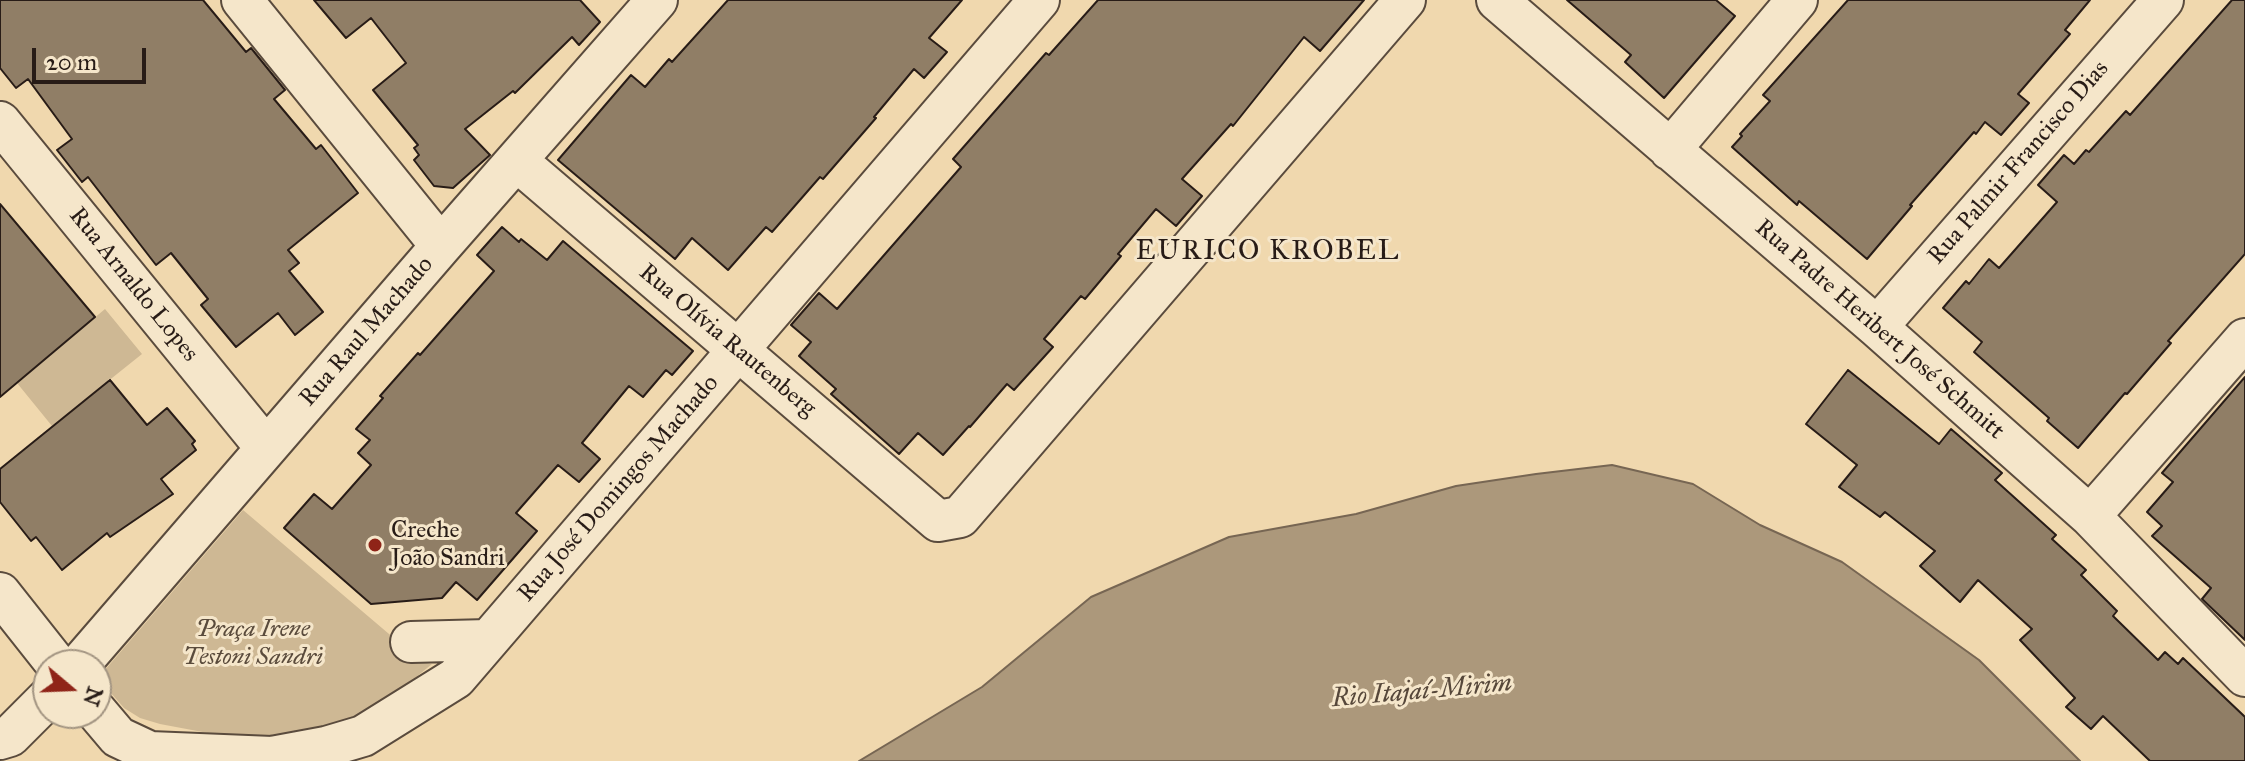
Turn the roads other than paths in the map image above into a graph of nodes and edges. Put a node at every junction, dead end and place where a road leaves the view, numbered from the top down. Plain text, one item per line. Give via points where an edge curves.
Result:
1 (242, 0) edge
2 (1039, 0) edge
3 (1405, 0) edge
4 (1497, 0) edge
5 (1797, 0) edge
6 (2163, 0) edge
7 (637, 8) edge
8 (0, 122) edge
9 (1670, 150) junction
10 (517, 161) junction
11 (441, 246) junction
12 (1877, 327) junction
13 (2245, 339) edge
14 (738, 350) junction
15 (266, 448) junction
16 (2090, 516) junction
17 (0, 593) edge
18 (488, 640) junction
19 (411, 642) dead end
20 (44, 649) edge
21 (93, 649) edge
22 (2245, 676) edge
23 (32, 713) edge
24 (111, 729) edge
25 (5, 737) edge

1 - 11 street
2 - 14 street, Rua José Domingos Machado
3 - 14 street, Rua Olívia Rautenberg via 960,517 938,521
4 - 9 street, Rua Padre Heribert José Schmitt
5 - 9 street
6 - 12 street, Rua Palmir Francisco Dias
7 - 10 street, Rua Raul Machado
8 - 15 street, Rua Arnaldo Lopes
9 - 12 street, Rua Padre Heribert José Schmitt
10 - 11 street, Rua Raul Machado
10 - 14 street, Rua Olívia Rautenberg
11 - 15 street, Rua Raul Machado
12 - 16 street, Rua Padre Heribert José Schmitt
13 - 16 street
14 - 18 street, Rua José Domingos Machado
15 - 21 street, Rua Raul Machado
16 - 22 street, Rua Padre Heribert José Schmitt
17 - 20 street
18 - 19 street
18 - 24 street, Rua José Domingos Machado via 456,678 363,736 326,747 272,757 150,752
23 - 25 street

